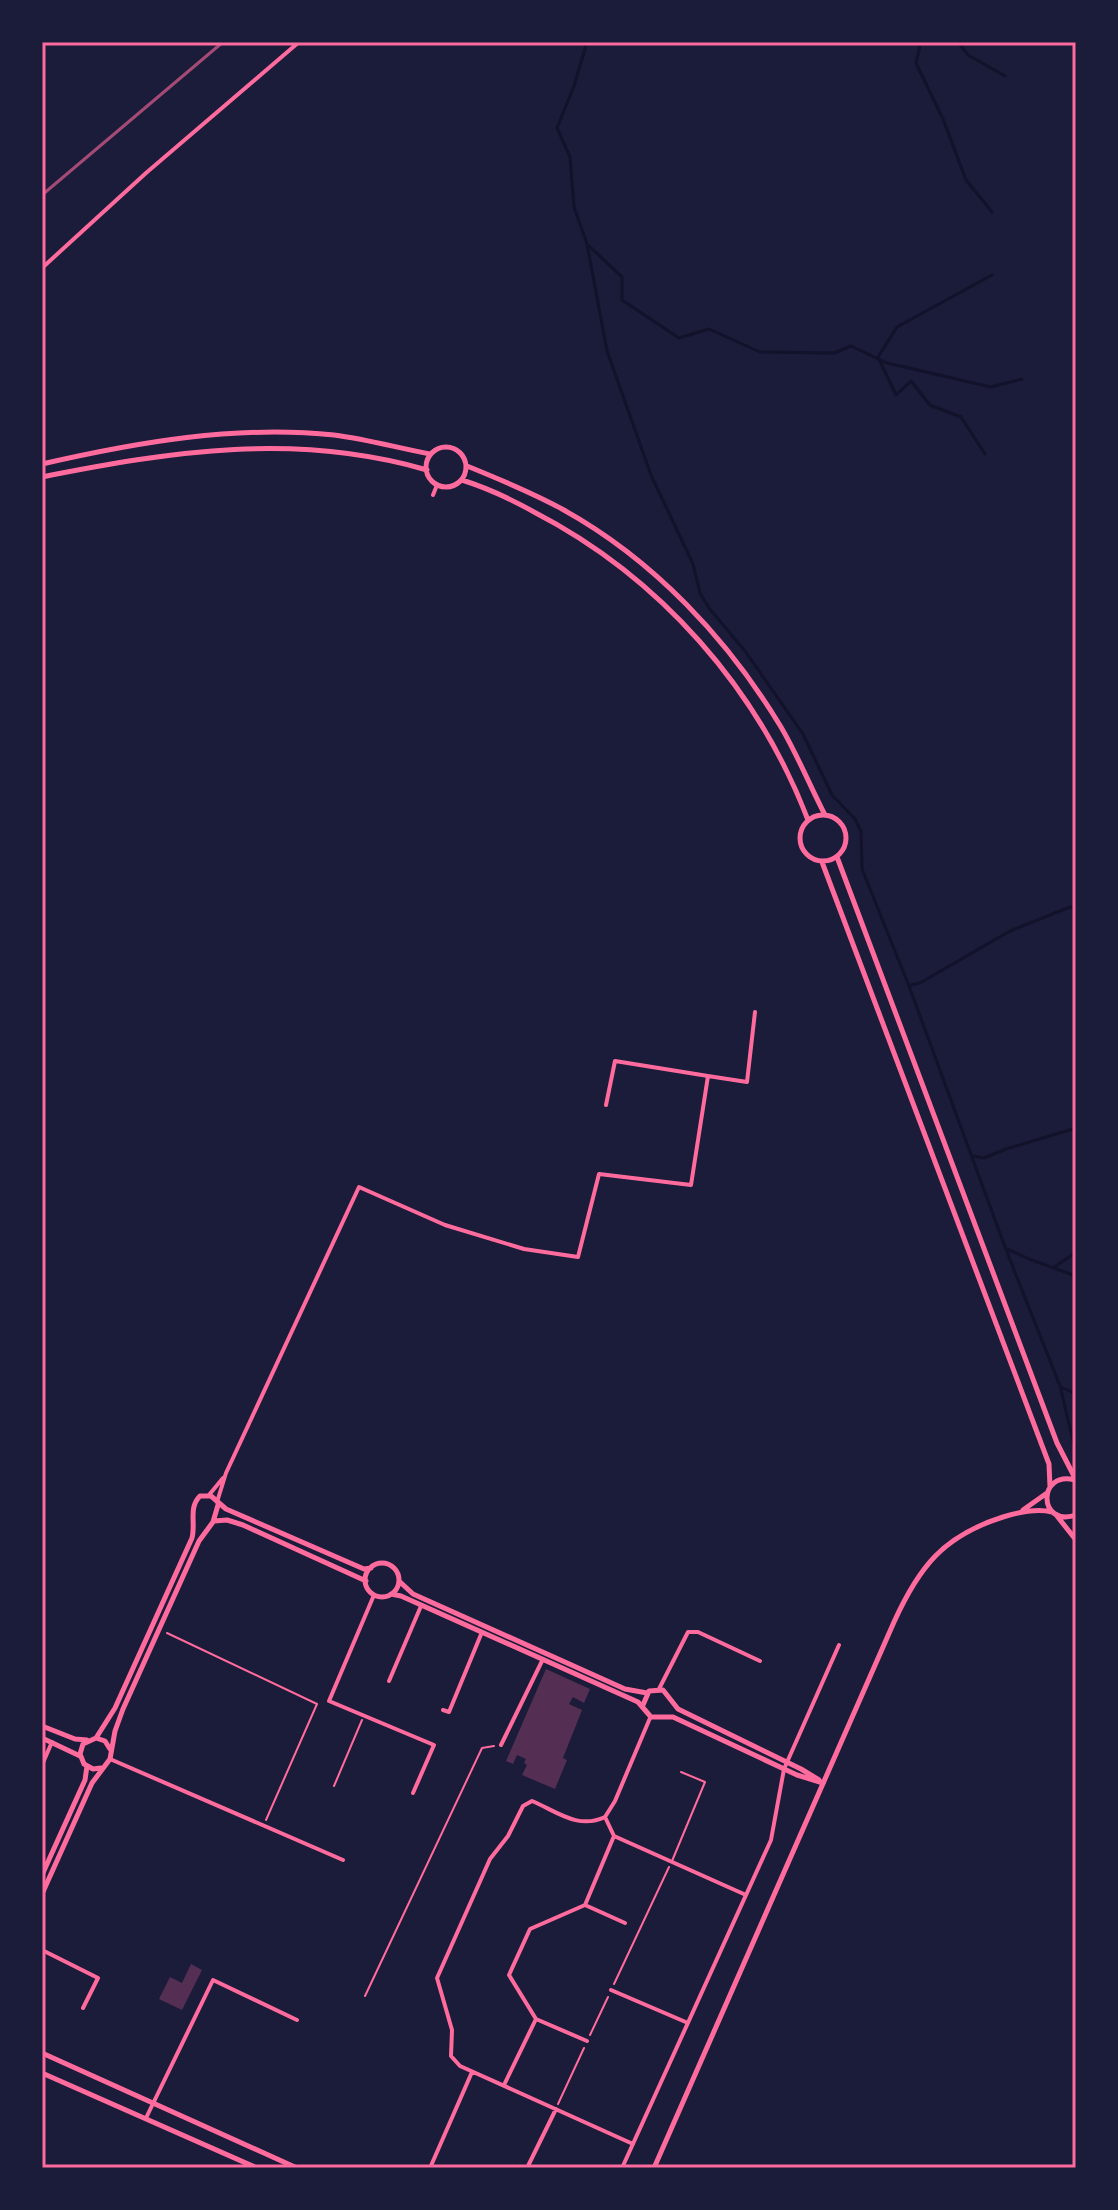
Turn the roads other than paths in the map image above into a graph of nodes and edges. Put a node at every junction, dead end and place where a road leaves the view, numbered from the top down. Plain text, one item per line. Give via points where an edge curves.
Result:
1 (299, 42) edge
2 (42, 268) edge
3 (430, 454) junction
4 (42, 464) edge
5 (467, 466) junction
6 (427, 470) junction
7 (42, 477) edge
8 (462, 480) junction
9 (437, 485) junction
10 (433, 495) dead end
11 (825, 815) junction
12 (808, 820) junction
13 (837, 857) junction
14 (822, 862) junction
15 (755, 1012) dead end
16 (708, 1076) junction
17 (606, 1105) dead end
18 (226, 1473) junction
19 (1076, 1480) edge
20 (1049, 1490) junction
21 (209, 1495) junction
22 (218, 1503) junction
23 (1014, 1514) junction
24 (1055, 1514) junction
25 (1076, 1515) edge
26 (194, 1521) junction
27 (212, 1523) junction
28 (1076, 1540) edge
29 (371, 1568) junction
30 (366, 1581) junction
31 (399, 1581) junction
32 (391, 1594) junction
33 (374, 1595) junction
34 (421, 1605) junction
35 (482, 1632) junction
36 (839, 1645) dead end
37 (543, 1659) junction
38 (760, 1661) dead end
39 (389, 1681) dead end
40 (659, 1689) junction
41 (647, 1693) junction
42 (672, 1700) junction
43 (643, 1706) junction
44 (443, 1710) dead end
45 (665, 1716) junction
46 (651, 1717) junction
47 (42, 1726) edge
48 (42, 1738) edge
49 (96, 1738) junction
50 (88, 1740) junction
51 (52, 1742) junction
52 (501, 1745) road end
53 (110, 1749) junction
54 (80, 1756) junction
55 (110, 1759) junction
56 (42, 1765) edge
57 (786, 1765) junction
58 (87, 1766) junction
59 (102, 1767) junction
60 (681, 1772) dead end
61 (823, 1783) junction
62 (413, 1793) dead end
63 (605, 1817) junction
64 (614, 1836) junction
65 (343, 1860) dead end
66 (672, 1862) junction
67 (42, 1875) edge
68 (42, 1894) edge
69 (746, 1895) junction
70 (585, 1905) junction
71 (625, 1923) dead end
72 (42, 1950) edge
73 (611, 1990) dead end
74 (83, 2008) dead end
75 (536, 2019) junction
76 (297, 2020) dead end
77 (688, 2023) junction
78 (587, 2041) dead end
79 (42, 2053) edge
80 (472, 2072) junction
81 (42, 2073) edge
82 (504, 2085) junction
83 (154, 2103) junction
84 (556, 2109) junction
85 (146, 2118) junction
86 (633, 2144) junction
87 (257, 2168) edge
88 (297, 2168) edge
89 (373, 2168) edge
90 (382, 2168) edge
91 (390, 2168) edge
92 (430, 2168) edge
93 (527, 2168) edge
94 (622, 2168) edge
95 (654, 2168) edge

1 - 2 street
3 - 4 main road via 337,435 264,432 141,443
3 - 5 main road via 451,447 463,454
3 - 6 main road
5 - 8 main road
5 - 11 main road via 573,516 625,550 679,598 759,692
6 - 7 main road via 364,454 264,447 143,458
6 - 9 main road
8 - 9 main road via 450,487
8 - 12 main road via 557,523 616,562 669,609 746,700 784,764
9 - 10 street
11 - 12 main road
11 - 13 main road via 844,828 846,843
12 - 14 main road via 801,846
13 - 14 main road
13 - 19 main road via 1057,1443
14 - 20 main road via 1049,1464
15 - 16 street via 747,1082
16 - 17 street via 615,1061
16 - 18 street via 691,1185 599,1174 578,1257 524,1249 445,1225 359,1187
18 - 21 street
18 - 22 street
19 - 20 main road via 1064,1478
20 - 23 main road
20 - 24 main road via 1047,1503
21 - 22 main road
21 - 26 main road via 194,1502
22 - 27 main road
22 - 29 main road
23 - 24 main road
23 - 61 main road via 960,1535 918,1575
24 - 25 main road
24 - 28 main road
26 - 27 main road via 200,1526
26 - 49 main road via 192,1538 115,1708
27 - 30 main road via 243,1525
27 - 53 main road via 159,1629
29 - 30 main road
29 - 31 main road via 392,1566
30 - 33 main road
31 - 32 main road
31 - 41 main road via 413,1594 625,1689
32 - 33 main road
32 - 34 main road
33 - 62 street via 329,1701 434,1745
34 - 35 main road
34 - 39 street
35 - 37 main road
35 - 44 street via 449,1712
36 - 57 street
37 - 43 main road
37 - 52 street
38 - 40 street via 688,1632
40 - 41 main road
40 - 42 main road
41 - 43 main road
42 - 45 main road
42 - 57 main road via 678,1709
43 - 46 main road
45 - 46 main road
45 - 57 main road
46 - 63 street
47 - 50 main road
48 - 51 main road
49 - 50 main road
49 - 53 main road
50 - 54 main road
51 - 54 main road
51 - 56 street
53 - 55 main road
54 - 58 main road
55 - 59 main road
55 - 65 street
57 - 61 main road
57 - 69 street via 771,1840
58 - 59 main road
58 - 67 main road
59 - 68 main road
60 - 66 lane via 705,1782
61 - 95 main road
63 - 64 street
63 - 80 street via 582,1824 532,1801 523,1806 490,1859 437,1978 452,2030 451,2056
64 - 66 street
64 - 70 street
66 - 69 street
69 - 77 street
70 - 71 street
70 - 75 street via 530,1929 509,1975
72 - 74 street via 98,1978
73 - 77 street
75 - 78 street
75 - 82 street
76 - 83 street via 213,1980
77 - 86 street
79 - 83 main road
80 - 82 street
80 - 92 street
81 - 85 main road
82 - 84 street
83 - 85 street
83 - 88 main road
84 - 86 street
84 - 93 street
85 - 87 main road
86 - 94 street
89 - 90 street
90 - 91 street

